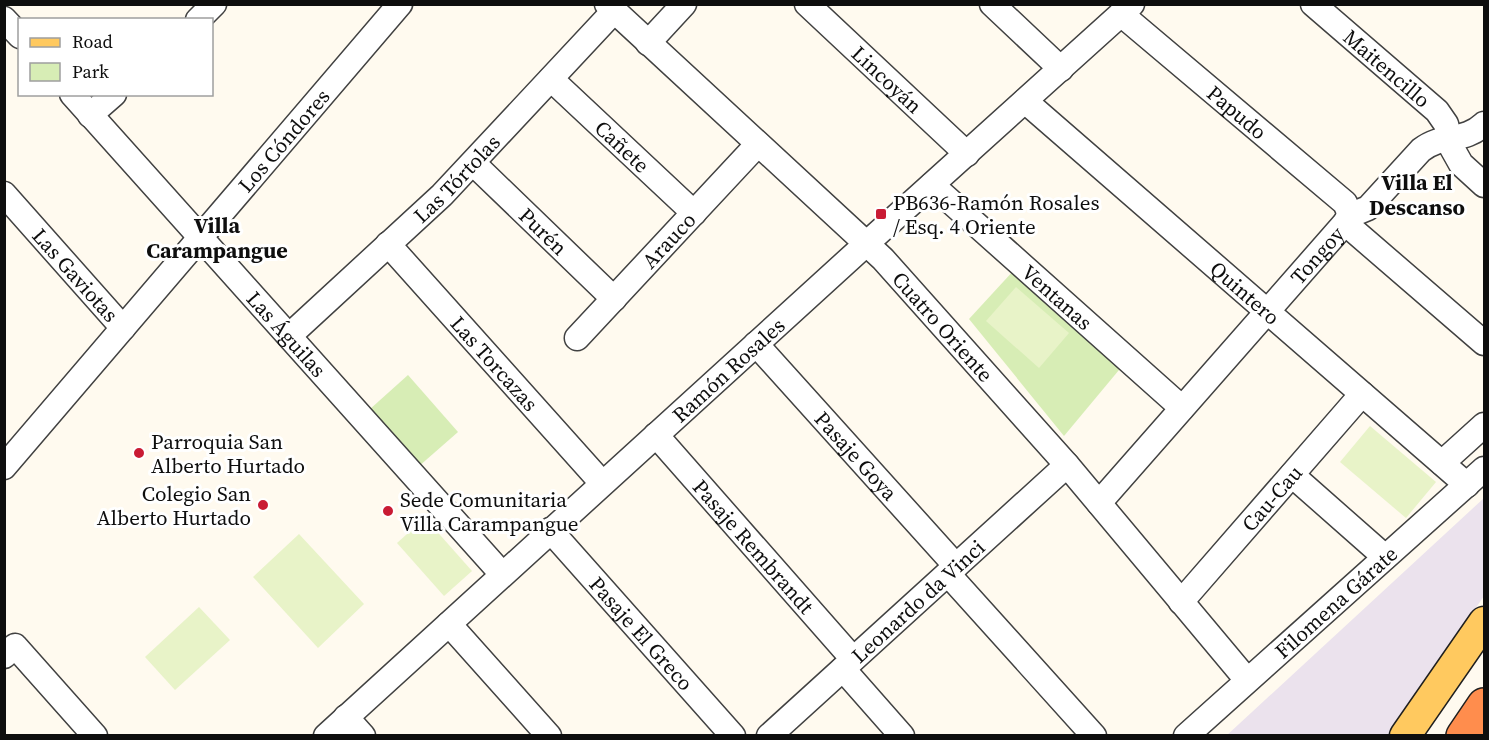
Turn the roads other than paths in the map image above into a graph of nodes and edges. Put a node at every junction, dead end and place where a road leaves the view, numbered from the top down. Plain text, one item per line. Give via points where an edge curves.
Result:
1 (214, 4) edge
2 (400, 4) edge
3 (684, 4) edge
4 (807, 4) edge
5 (992, 4) edge
6 (1313, 4) edge
7 (610, 8) edge
8 (1127, 9) edge
9 (200, 18) edge
10 (4, 19) edge
11 (18, 34) edge
12 (648, 43) junction
13 (1060, 69) junction
14 (551, 78) junction
15 (74, 96) edge
16 (112, 96) edge
17 (1025, 101) junction
18 (90, 115) junction
19 (1485, 124) edge
20 (1450, 138) junction
21 (758, 144) junction
22 (967, 154) junction
23 (473, 163) junction
24 (932, 185) junction
25 (1485, 185) edge
26 (4, 194) edge
27 (694, 213) junction
28 (1347, 218) junction
29 (13, 220) edge
30 (200, 237) junction
31 (388, 244) junction
32 (866, 244) junction
33 (614, 299) junction
34 (1267, 311) junction
35 (123, 328) junction
36 (289, 336) junction
37 (577, 338) dead end
38 (1485, 343) edge
39 (756, 344) junction
40 (1362, 394) junction
41 (1182, 408) junction
42 (1485, 424) edge
43 (656, 435) junction
44 (1442, 463) junction
45 (5, 465) edge
46 (1067, 465) junction
47 (1292, 475) junction
48 (1476, 477) edge
49 (602, 483) junction
50 (1099, 503) junction
51 (550, 530) junction
52 (1385, 557) junction
53 (952, 570) junction
54 (502, 574) junction
55 (1181, 602) junction
56 (1485, 622) edge
57 (448, 624) junction
58 (10, 651) edge
59 (848, 664) junction
60 (1247, 680) junction
61 (1485, 705) edge
62 (346, 717) junction
63 (95, 735) edge
64 (326, 735) edge
65 (363, 735) edge
66 (549, 735) edge
67 (733, 735) edge
68 (769, 735) edge
69 (902, 735) edge
70 (1094, 735) edge
71 (1186, 735) edge
72 (1405, 735) edge
73 (1463, 735) edge

1 - 9 street
2 - 30 street, Los Cóndores
3 - 12 street
4 - 22 street, Lincoyán
5 - 13 street
6 - 20 street, Maitencillo via 1437,111
7 - 12 street, Cuatro Oriente
7 - 14 street, Las Tórtolas
8 - 13 street, Ramón Rosales
8 - 28 street, Papudo via 1345,203
10 - 11 street
12 - 21 street, Cuatro Oriente
13 - 17 street, Ramón Rosales
14 - 23 street, Las Tórtolas
14 - 27 street, Cañete
15 - 18 street, Las Águilas
16 - 18 street
17 - 22 street, Ramón Rosales
17 - 34 street, Quintero
18 - 30 street, Las Águilas
19 - 20 street, Tongoy via 1467,136
20 - 25 street, Maitencillo via 1461,164
20 - 28 street, Tongoy via 1421,150 1368,208
21 - 27 street, Arauco
21 - 32 street, Cuatro Oriente
22 - 24 street, Ramón Rosales
23 - 31 street, Las Tórtolas
23 - 33 street, Purén
24 - 32 street, Ramón Rosales
24 - 41 street, Ventanas
26 - 29 street, Las Gaviotas
27 - 33 street, Arauco
28 - 34 street, Tongoy
28 - 38 street, Papudo
29 - 35 street, Las Gaviotas
30 - 35 street, Los Cóndores
30 - 36 street, Las Águilas
31 - 36 street, Las Tórtolas
31 - 49 street, Las Torcazas
32 - 39 street, Ramón Rosales
32 - 46 street, Cuatro Oriente
33 - 37 street, Arauco
34 - 40 street, Quintero
34 - 41 street, Tongoy
35 - 45 street, Los Cóndores
36 - 54 street, Las Águilas
39 - 43 street, Ramón Rosales
39 - 53 street, Pasaje Goya
40 - 44 street, Quintero
40 - 47 street, Cau-Cau
41 - 50 street, Tongoy
42 - 44 street
43 - 49 street, Ramón Rosales
43 - 59 street, Pasaje Rembrandt
44 - 48 street, Quintero
46 - 50 street, Cuatro Oriente
46 - 53 street, Leonardo da Vinci
47 - 52 street
47 - 55 street, Cau-Cau
48 - 52 street, Filomena Gárate
49 - 51 street, Ramón Rosales
50 - 55 street, Cuatro Oriente
51 - 54 street, Ramón Rosales
51 - 67 street, Pasaje El Greco
52 - 60 street, Filomena Gárate
53 - 59 street, Leonardo da Vinci
53 - 70 street, Pasaje Goya
54 - 57 street, Ramón Rosales
55 - 60 street, Cuatro Oriente
56 - 72 main road
57 - 62 street, Ramón Rosales
57 - 66 street
58 - 63 street
59 - 68 street, Leonardo da Vinci
59 - 69 street, Pasaje Rembrandt
60 - 71 street, Filomena Gárate
61 - 73 highway
62 - 64 street, Ramón Rosales
62 - 65 street

